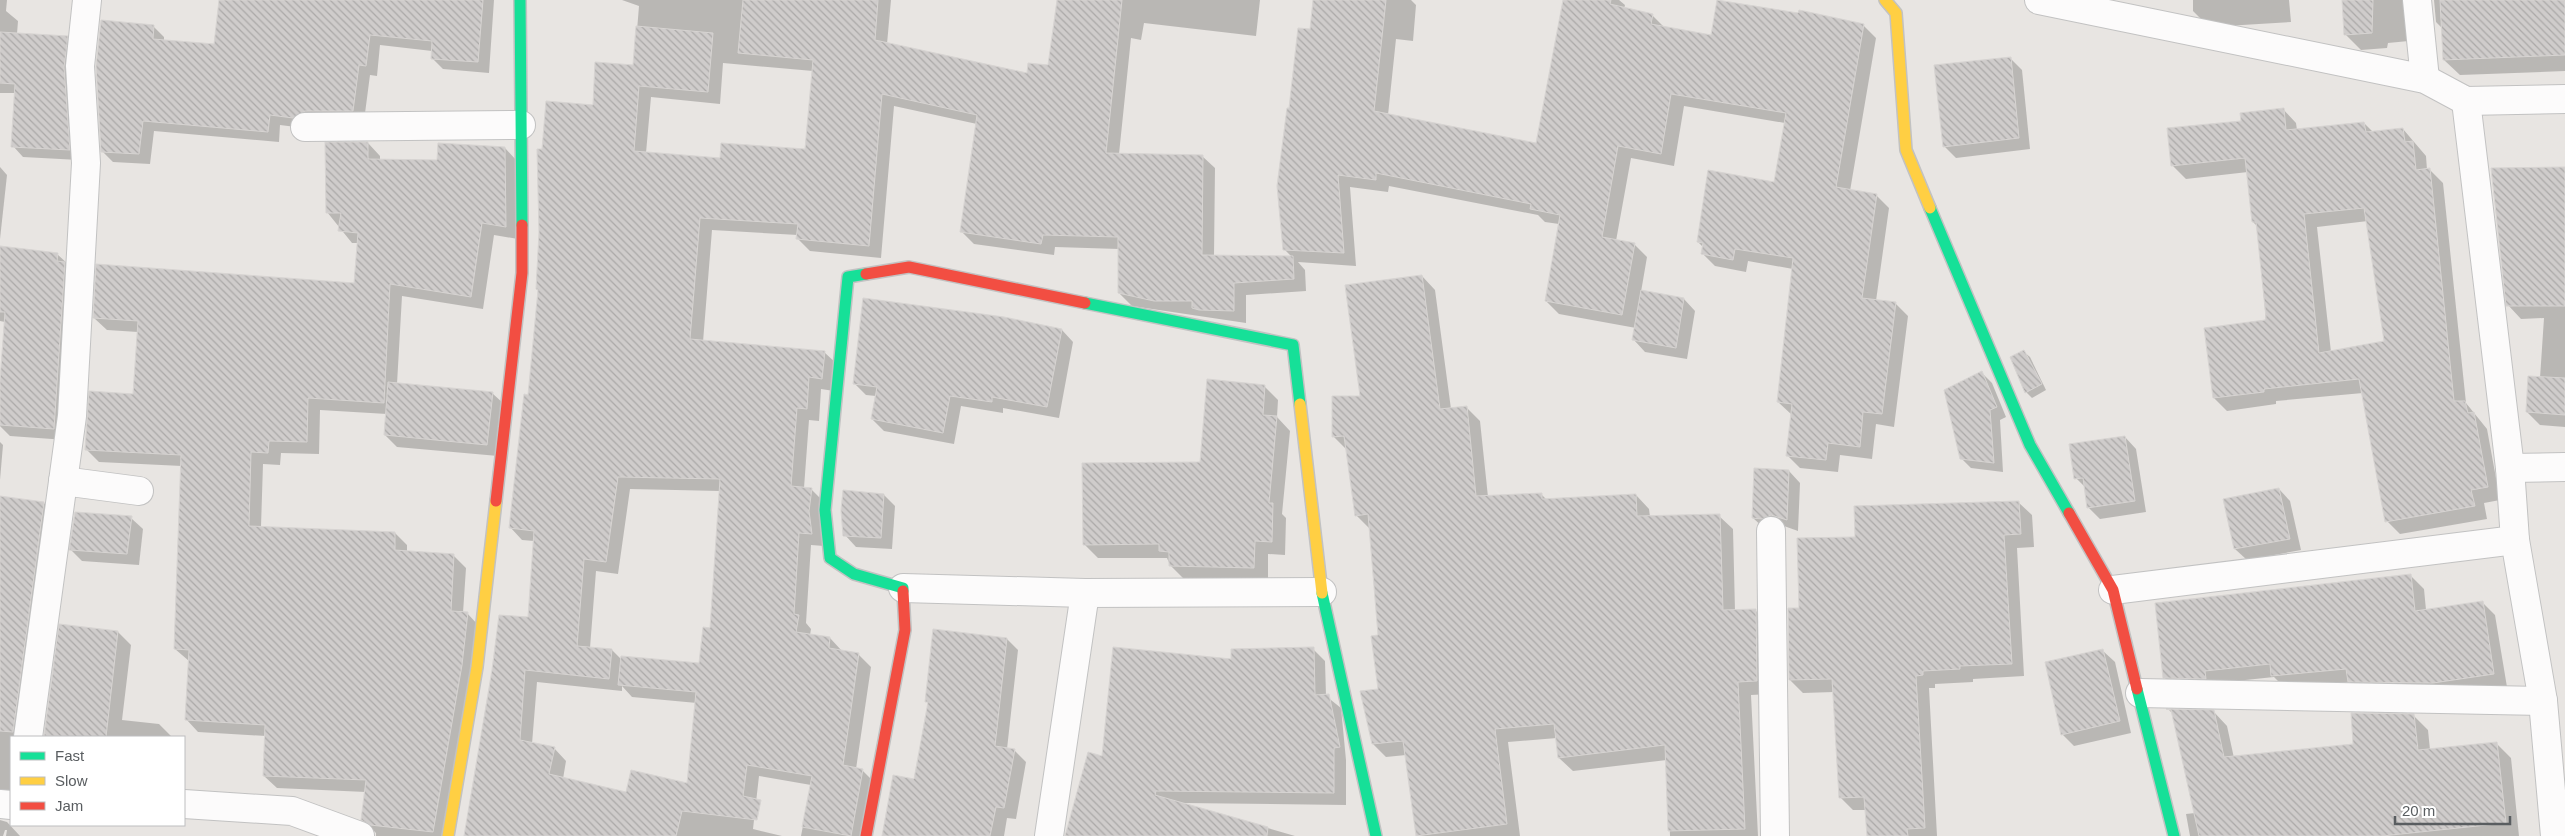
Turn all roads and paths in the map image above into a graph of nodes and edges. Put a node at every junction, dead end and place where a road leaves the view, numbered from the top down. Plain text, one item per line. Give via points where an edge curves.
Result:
1 (87, 0) edge
2 (520, 0) edge
3 (1885, 0) edge
4 (2040, 0) edge
5 (2417, 0) edge
6 (2425, 79) junction
7 (2565, 100) edge
8 (2466, 101) junction
9 (521, 126) junction
10 (305, 127) dead end
11 (2565, 467) edge
12 (2510, 468) junction
13 (63, 481) junction
14 (139, 492) dead end
15 (1771, 531) dead end
16 (2515, 540) junction
17 (903, 588) junction
18 (2113, 590) junction
19 (1322, 592) junction
20 (1085, 593) junction
21 (2140, 693) junction
22 (2543, 701) junction
23 (28, 736) edge
24 (185, 804) edge
25 (360, 836) edge
26 (448, 836) edge
27 (866, 836) edge
28 (1048, 836) edge
29 (1376, 836) edge
30 (1775, 836) edge
31 (2174, 836) edge
32 (2555, 836) edge

1 - 13 street via 80,66 86,163 72,416
2 - 9 street
3 - 18 street via 1896,12 1906,150 2030,445
4 - 6 street
5 - 6 street
6 - 8 street
7 - 8 street
8 - 12 street
9 - 10 street
9 - 26 street via 522,273 477,667
11 - 12 street
12 - 16 street
13 - 14 street
13 - 23 street
15 - 30 street
16 - 18 street
16 - 22 street
17 - 19 street via 854,574 830,558 825,510 848,277 909,267 1293,346
17 - 20 street
17 - 27 street via 905,630
18 - 21 street
19 - 20 street
19 - 29 street
20 - 28 street
21 - 22 street
21 - 31 street
22 - 32 street
24 - 25 street via 292,811

